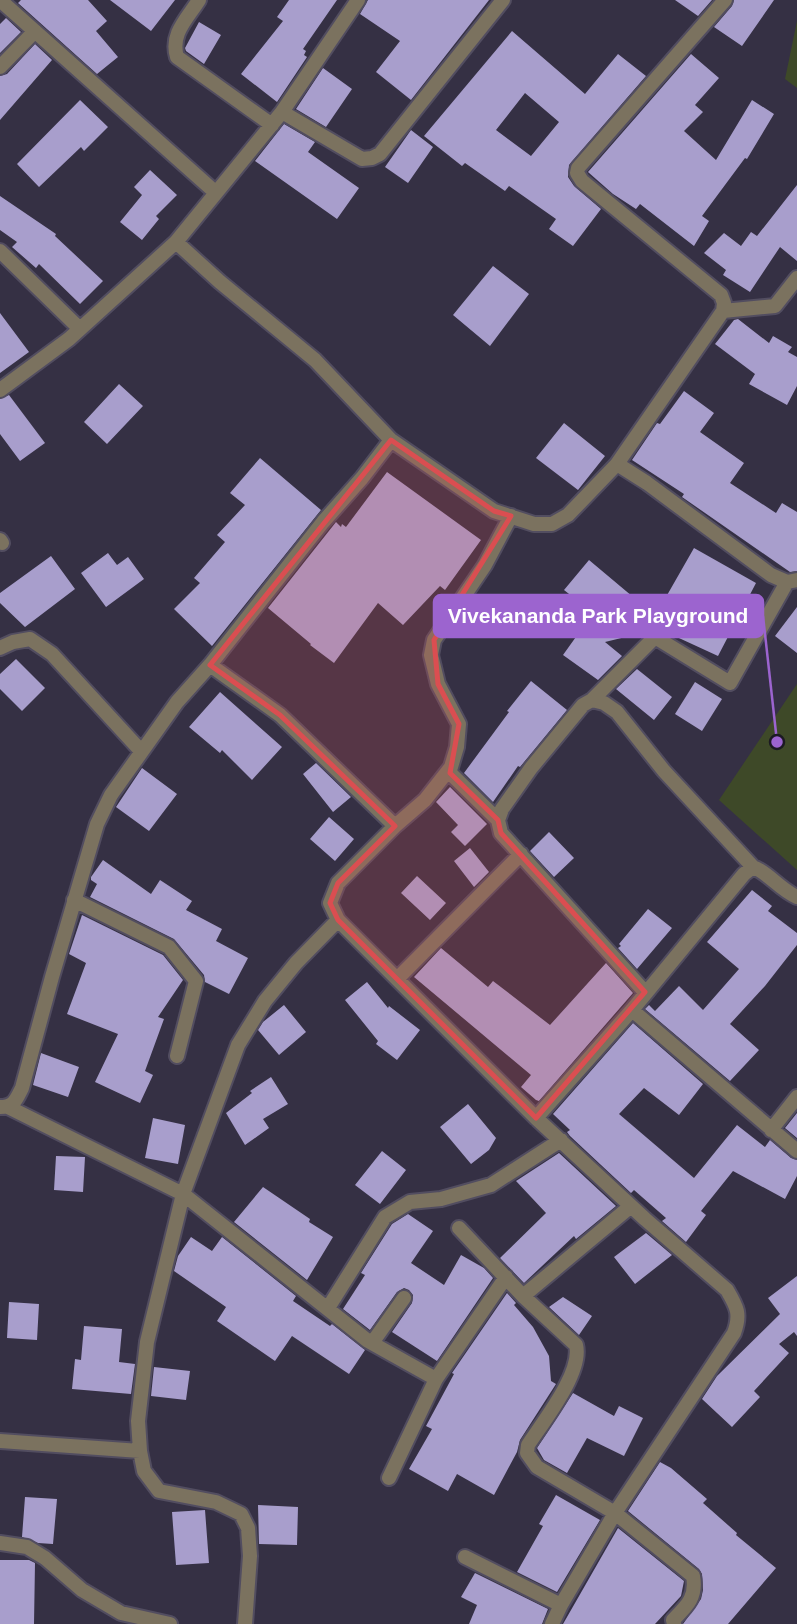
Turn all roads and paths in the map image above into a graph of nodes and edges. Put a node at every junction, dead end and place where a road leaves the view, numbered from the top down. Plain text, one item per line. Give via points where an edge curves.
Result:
1 (0, 0) edge
2 (199, 0) edge
3 (358, 0) edge
4 (503, 0) edge
5 (725, 0) edge
6 (35, 32) junction
7 (0, 68) edge
8 (282, 112) junction
9 (272, 125) junction
10 (215, 192) junction
11 (176, 242) junction
12 (0, 251) edge
13 (797, 278) edge
14 (723, 311) junction
15 (80, 329) junction
16 (0, 390) edge
17 (391, 440) junction
18 (617, 464) junction
19 (511, 516) junction
20 (792, 581) edge
21 (0, 648) edge
22 (210, 665) junction
23 (592, 700) junction
24 (141, 751) junction
25 (448, 771) junction
26 (498, 820) junction
27 (395, 826) junction
28 (521, 854) junction
29 (754, 867) junction
30 (797, 897) edge
31 (74, 900) junction
32 (338, 920) junction
33 (398, 978) junction
34 (645, 992) junction
35 (632, 1010) junction
36 (177, 1056) dead end
37 (797, 1097) edge
38 (4, 1107) edge
39 (536, 1118) junction
40 (771, 1130) junction
41 (561, 1140) junction
42 (797, 1151) edge
43 (183, 1195) junction
44 (631, 1206) junction
45 (459, 1228) dead end
46 (506, 1277) junction
47 (523, 1296) junction
48 (404, 1298) dead end
49 (328, 1308) junction
50 (372, 1343) junction
51 (436, 1379) junction
52 (0, 1441) edge
53 (140, 1451) junction
54 (389, 1478) dead end
55 (615, 1513) junction
56 (0, 1544) edge
57 (465, 1557) dead end
58 (561, 1605) junction
59 (247, 1623) edge
60 (170, 1624) edge
61 (552, 1624) edge
62 (674, 1624) edge

1 - 6 street
2 - 9 street via 173,44 177,57
3 - 8 street
4 - 8 street via 380,154 362,159
5 - 14 street via 581,162 577,173 721,295
6 - 7 street
6 - 10 street
8 - 9 street
9 - 10 street
10 - 11 street
11 - 15 street
11 - 17 street via 315,360
12 - 15 street
13 - 14 street via 775,306
14 - 18 street
15 - 16 street
17 - 19 street via 494,511
17 - 22 street
18 - 19 street via 568,514 552,524
18 - 20 street via 771,575
19 - 25 street via 435,640 431,655 438,684 459,724
20 - 23 street via 730,683 655,637
21 - 24 street via 30,639 52,654
22 - 24 street
22 - 27 street via 280,715
23 - 26 street via 531,768
23 - 29 street via 617,712 664,771
24 - 31 street via 110,795
25 - 26 street
25 - 27 street via 425,800
26 - 28 street via 501,833
27 - 32 street via 338,883 330,903
28 - 33 street
28 - 34 street
29 - 30 street
29 - 34 street
31 - 36 street via 169,947 196,981
31 - 38 street via 22,1088 15,1103
32 - 33 street
32 - 43 street via 265,1001 238,1045
33 - 39 street
34 - 35 street
35 - 39 street
35 - 40 street
37 - 40 street
38 - 43 street
39 - 41 street
40 - 42 street
41 - 44 street
41 - 49 street via 491,1185 410,1202 385,1217
43 - 49 street
43 - 53 street via 147,1342 138,1421
44 - 47 street
44 - 55 street via 727,1290 739,1320
45 - 46 street
46 - 47 street
46 - 51 street
47 - 55 street via 576,1345 579,1355 527,1453 537,1467
48 - 50 street
49 - 50 street
50 - 51 street
51 - 54 street
52 - 53 street
53 - 59 street via 144,1471 159,1492 216,1502 241,1514 248,1528 250,1556
55 - 58 street
55 - 62 street via 693,1576 691,1601
56 - 60 street via 36,1552 82,1590 121,1613
57 - 58 street
58 - 61 street

